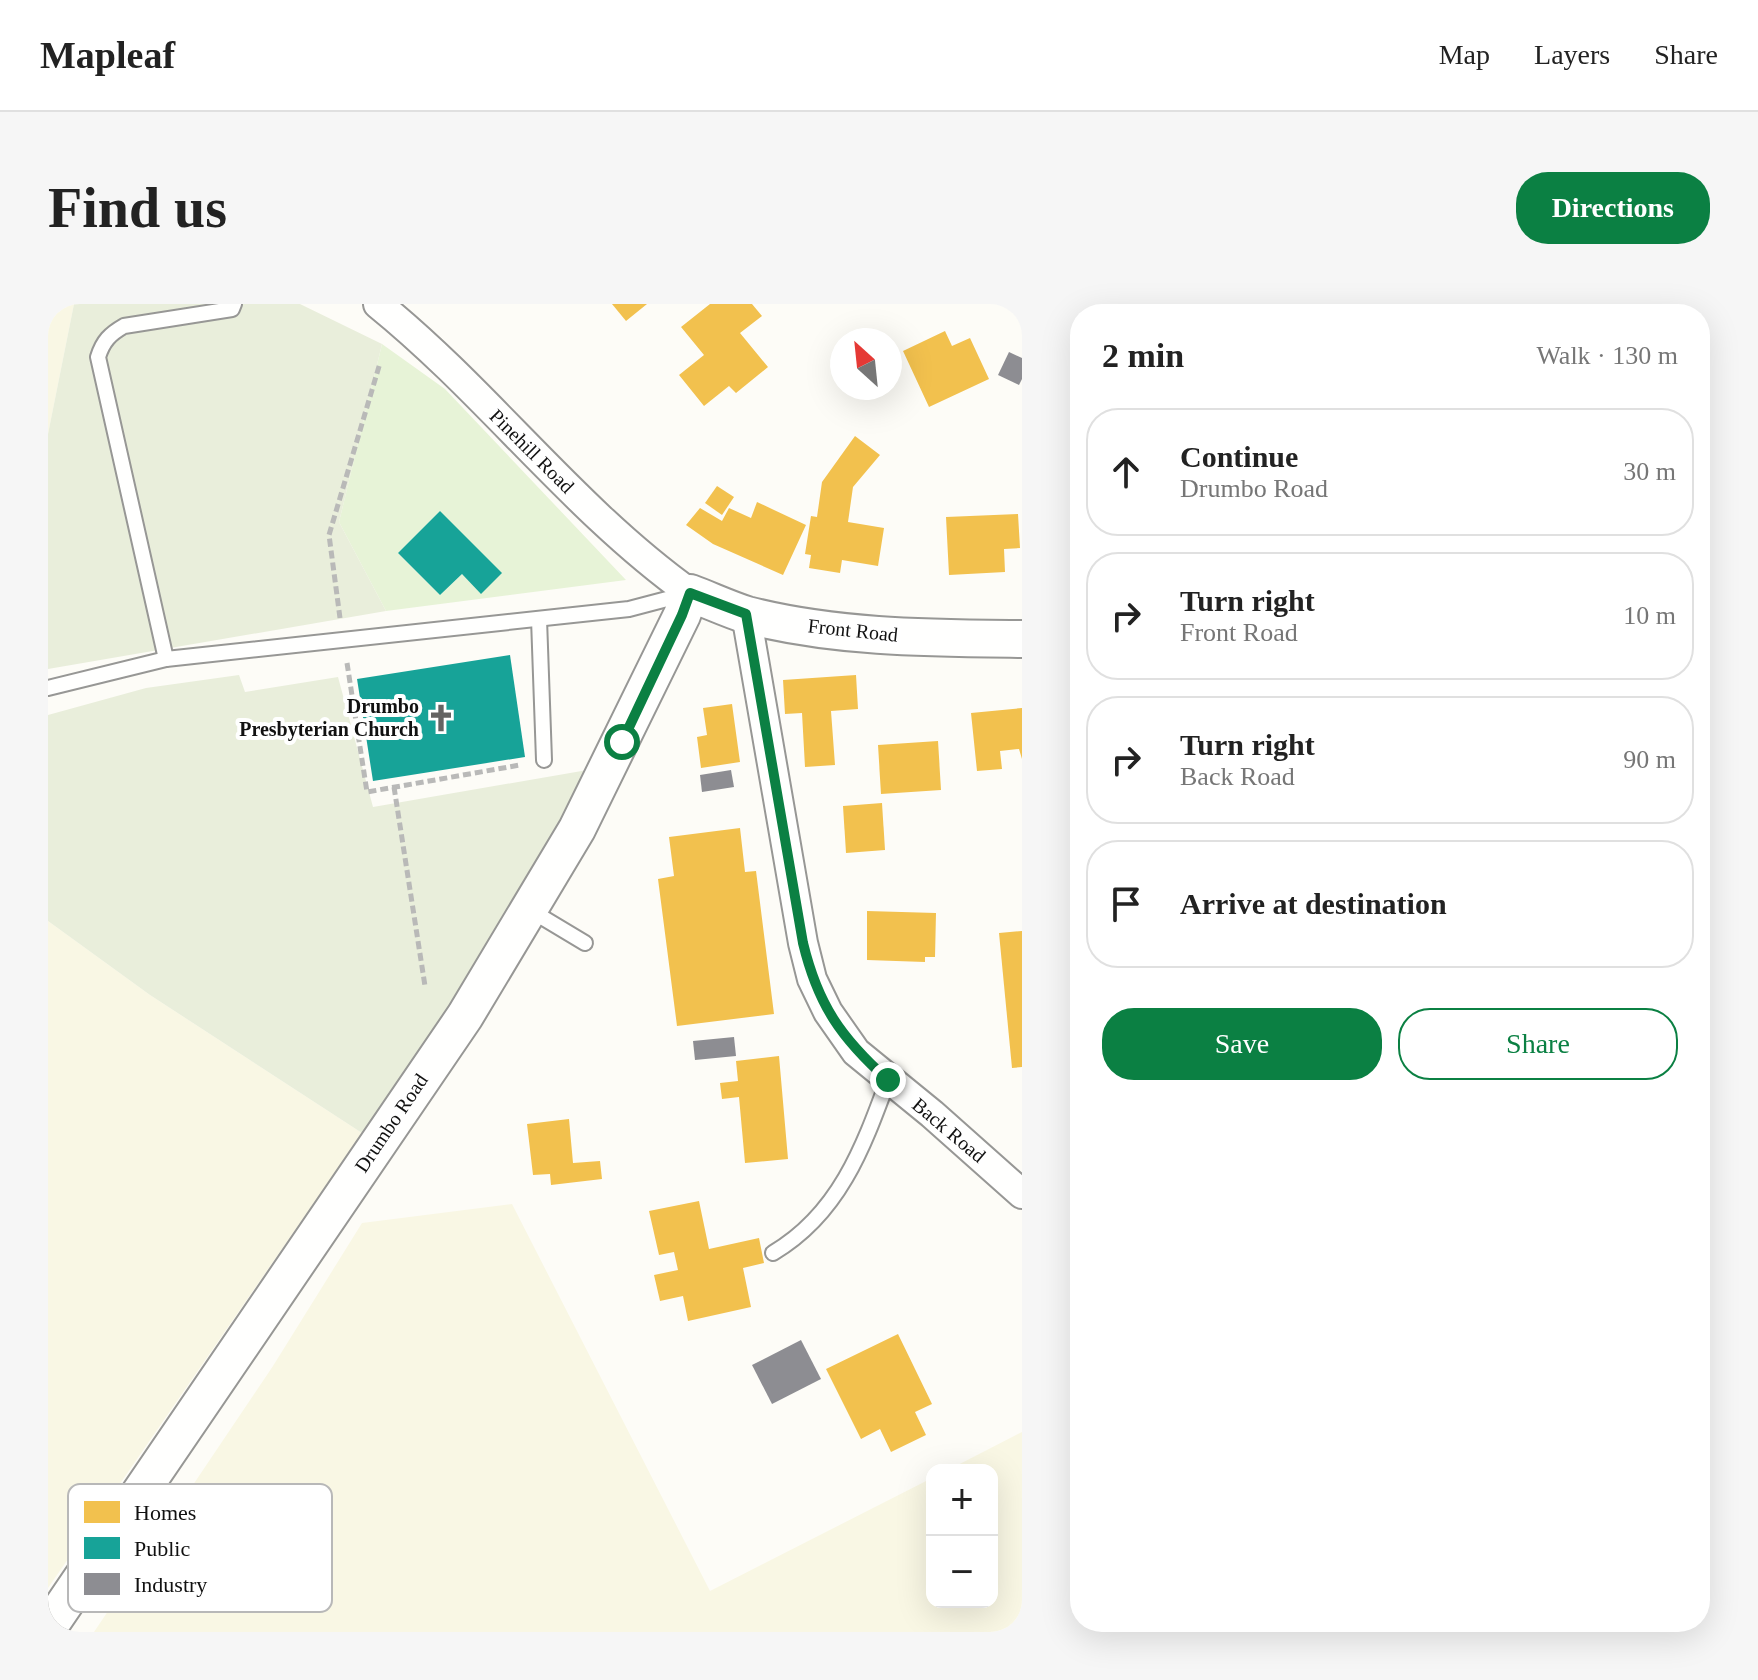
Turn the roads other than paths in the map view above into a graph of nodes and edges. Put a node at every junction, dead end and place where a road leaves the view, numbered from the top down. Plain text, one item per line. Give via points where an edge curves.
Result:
1 (234, 304) edge
2 (378, 304) edge
3 (690, 593) junction
4 (746, 614) junction
5 (539, 619) junction
6 (1022, 639) edge
7 (166, 659) junction
8 (48, 688) edge
9 (544, 760) dead end
10 (529, 910) junction
11 (585, 943) dead end
12 (888, 1080) junction
13 (1022, 1194) edge
14 (773, 1253) dead end
15 (146, 1484) edge
16 (68, 1599) edge
17 (48, 1628) edge

1 - 7 lane via 232,309 124,326 111,333 98,357
2 - 3 street, Pinehill Road via 417,336 591,511
3 - 4 street, Front Road
3 - 5 lane via 629,609
3 - 10 street, Drumbo Road via 622,742
4 - 6 street, Front Road via 818,629
4 - 12 street, Back Road via 812,979 856,1052
5 - 7 lane
5 - 9 lane
7 - 8 lane
10 - 11 lane
10 - 15 street, Drumbo Road via 465,1016
12 - 13 street, Back Road
12 - 14 lane via 846,1180 806,1230
16 - 17 street, Drumbo Road

